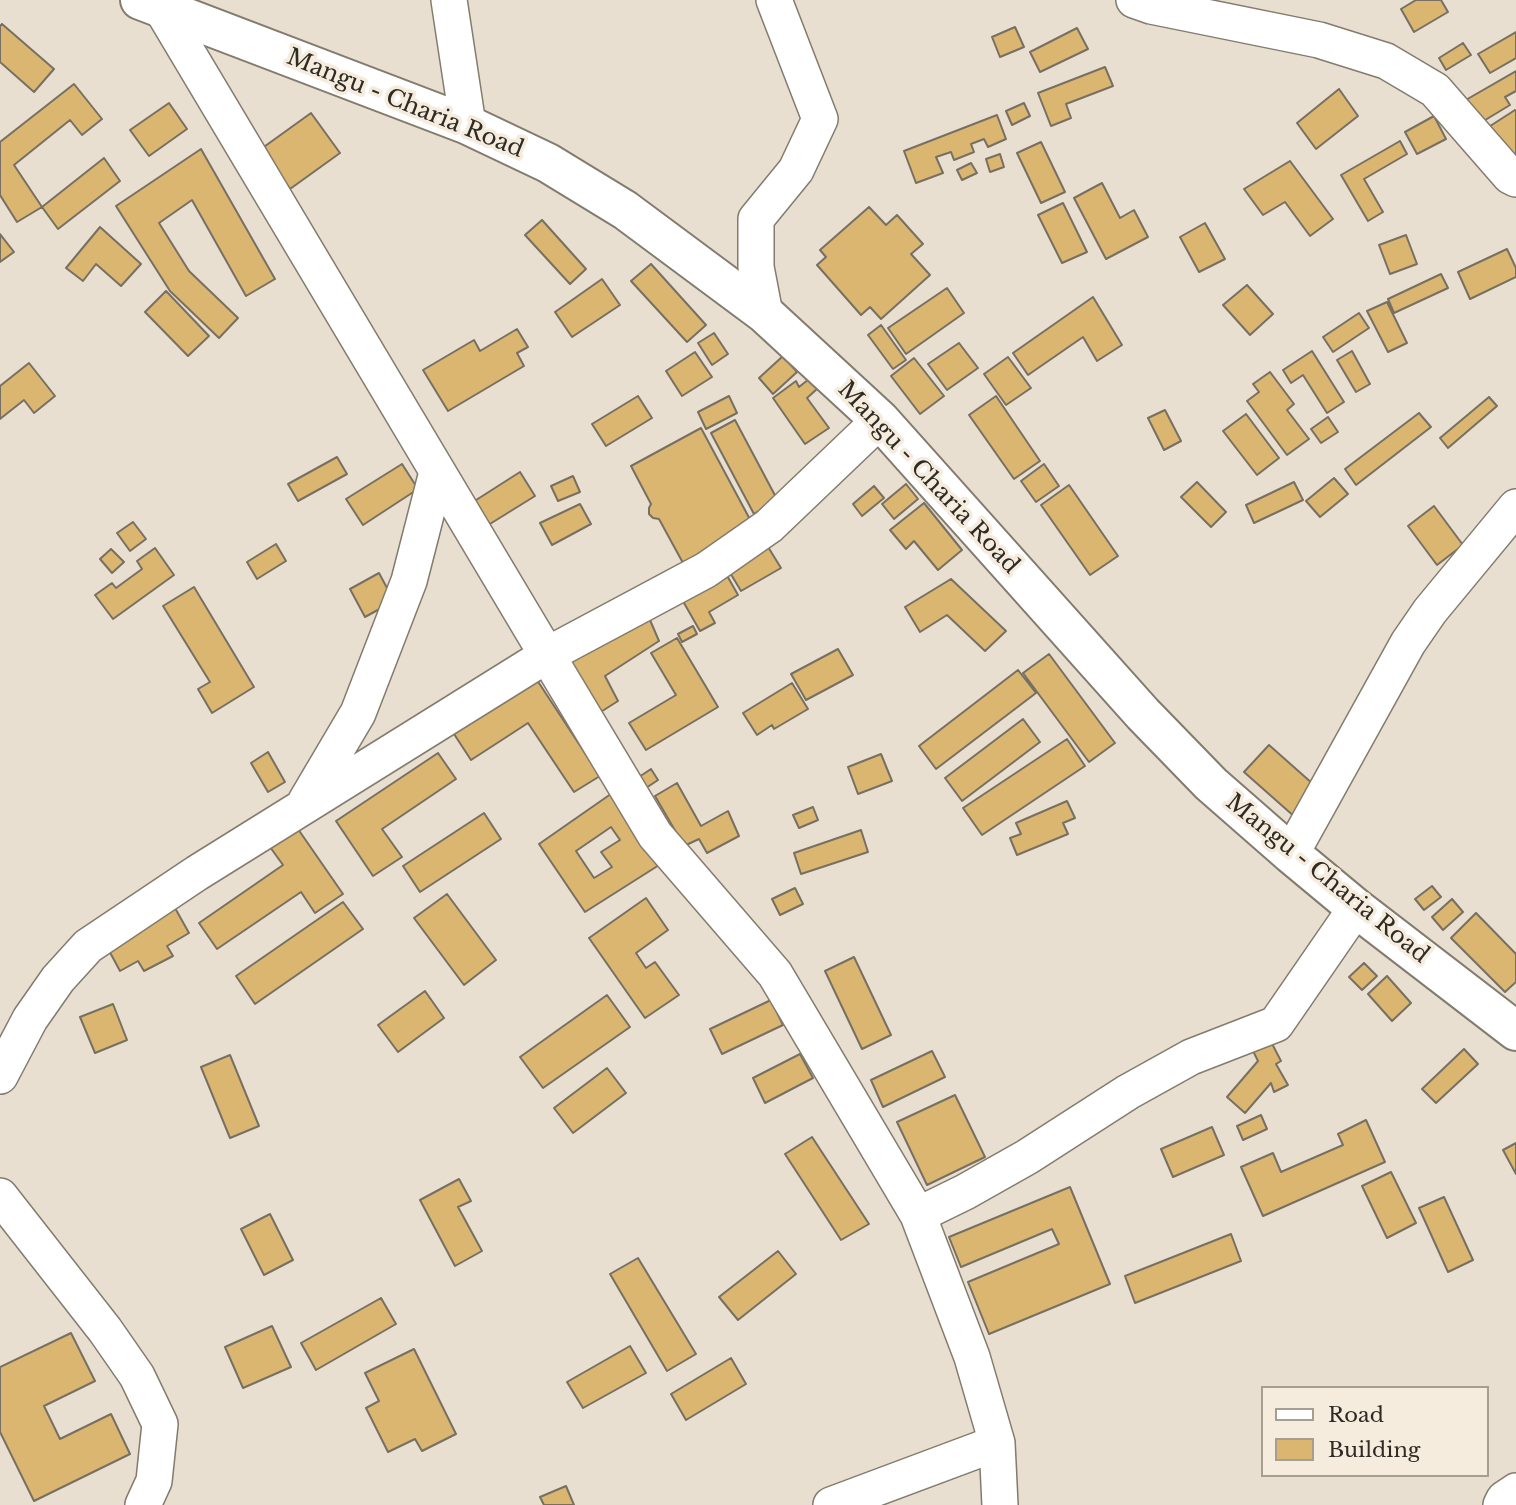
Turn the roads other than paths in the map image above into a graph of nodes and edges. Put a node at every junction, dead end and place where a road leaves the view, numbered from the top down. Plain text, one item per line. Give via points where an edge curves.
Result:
1 (449, 0) edge
2 (774, 0) edge
3 (1134, 0) edge
4 (146, 2) edge
5 (468, 125) junction
6 (1516, 179) edge
7 (765, 314) junction
8 (880, 420) junction
9 (437, 472) junction
10 (1516, 506) edge
11 (547, 655) junction
12 (303, 807) junction
13 (1291, 854) junction
14 (1356, 908) junction
15 (1510, 1018) edge
16 (0, 1076) edge
17 (0, 1196) edge
18 (918, 1215) junction
19 (997, 1443) junction
20 (1516, 1491) edge
21 (143, 1505) edge
22 (831, 1505) edge
23 (1000, 1505) edge
24 (1502, 1505) edge

1 - 5 street
2 - 7 street via 820,120 796,170 755,219 755,267
3 - 6 street via 1319,40 1386,61 1435,90
4 - 5 street, Mangu - Charia Road
4 - 9 street
5 - 7 street, Mangu - Charia Road via 548,163 625,210
7 - 8 street, Mangu - Charia Road
8 - 11 street via 769,526 706,570
8 - 13 street, Mangu - Charia Road via 1143,714 1211,784
9 - 11 street
9 - 12 street via 409,581 363,701
10 - 13 street via 1408,643
11 - 12 street
11 - 18 street via 655,835 775,974
12 - 16 street via 88,946 30,1019
13 - 14 street, Mangu - Charia Road
14 - 15 street, Mangu - Charia Road
14 - 18 street via 1276,1024 1191,1057 1128,1091 1027,1157
17 - 21 street via 138,1376 160,1424 154,1481
18 - 19 street via 972,1357
19 - 22 street
19 - 23 street
20 - 24 street

